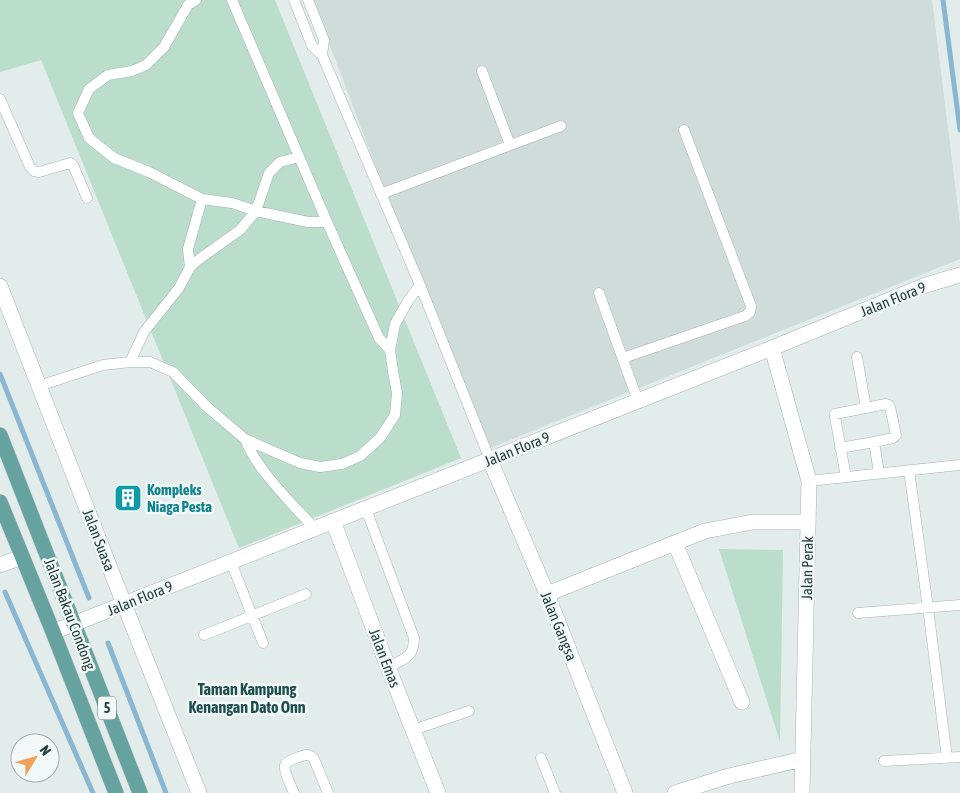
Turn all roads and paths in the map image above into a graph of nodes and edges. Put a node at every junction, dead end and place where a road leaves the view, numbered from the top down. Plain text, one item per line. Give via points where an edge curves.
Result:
1 (196, 0) edge
2 (232, 0) edge
3 (294, 0) edge
4 (308, 0) edge
5 (322, 55) junction
6 (482, 71) dead end
7 (0, 99) edge
8 (561, 126) dead end
9 (684, 130) dead end
10 (510, 145) junction
11 (299, 157) junction
12 (381, 194) junction
13 (87, 198) dead end
14 (202, 199) junction
15 (256, 211) junction
16 (327, 222) junction
17 (190, 267) junction
18 (960, 275) edge
19 (0, 286) edge
20 (420, 286) junction
21 (599, 293) dead end
22 (772, 348) junction
23 (390, 350) junction
24 (857, 357) dead end
25 (623, 358) junction
26 (130, 362) junction
27 (39, 386) junction
28 (638, 401) junction
29 (866, 408) junction
30 (0, 436) edge
31 (245, 439) junction
32 (874, 442) junction
33 (840, 448) junction
34 (490, 460) junction
35 (960, 465) edge
36 (909, 470) junction
37 (880, 474) junction
38 (846, 477) junction
39 (809, 481) junction
40 (0, 502) edge
41 (366, 509) junction
42 (333, 522) junction
43 (808, 522) junction
44 (315, 529) junction
45 (675, 543) junction
46 (22, 557) junction
47 (231, 562) junction
48 (0, 565) edge
49 (306, 594) dead end
50 (547, 594) junction
51 (124, 604) junction
52 (960, 605) edge
53 (928, 608) junction
54 (858, 613) dead end
55 (252, 616) junction
56 (74, 624) junction
57 (53, 632) junction
58 (204, 635) dead end
59 (263, 643) dead end
60 (388, 667) junction
61 (742, 702) dead end
62 (469, 710) dead end
63 (413, 730) junction
64 (960, 757) edge
65 (541, 758) dead end
66 (947, 758) junction
67 (803, 759) junction
68 (884, 761) dead end
69 (116, 793) edge
70 (140, 793) edge
71 (199, 793) edge
72 (294, 793) edge
73 (328, 793) edge
74 (438, 793) edge
75 (555, 793) edge
76 (625, 793) edge
77 (675, 793) edge
78 (802, 793) edge

1 - 14 lane via 188,5 164,47 146,65 108,76 89,89 78,113 89,138 114,158
2 - 11 lane
3 - 5 lane via 312,46
4 - 5 lane via 324,40
5 - 12 lane
6 - 10 lane
7 - 13 lane via 30,167 39,172 70,163
8 - 10 lane
9 - 25 lane via 751,306 750,312
10 - 12 lane
11 - 15 lane via 280,162 269,173
11 - 16 lane
12 - 20 lane
14 - 15 lane via 232,203
14 - 17 lane via 188,249
15 - 16 lane via 308,222
15 - 17 lane via 240,230
16 - 23 lane via 379,338
17 - 26 lane via 179,288 144,332
18 - 22 street, Jalan Flora 9 via 926,285
19 - 27 street, Jalan Suasa
20 - 23 lane via 395,324
20 - 34 lane
21 - 25 lane
22 - 28 street, Jalan Flora 9
22 - 39 street, Jalan Perak
23 - 31 lane via 397,393 395,415 380,438 360,456 342,464 320,466 300,463
24 - 29 lane
25 - 28 lane
26 - 27 lane via 103,365
26 - 31 lane via 150,362 173,372
27 - 51 street, Jalan Suasa
28 - 34 street, Jalan Flora 9
29 - 32 lane via 886,404 890,407 895,437
29 - 33 lane via 836,414
30 - 56 main road, Jalan Bakau Condong / 5
31 - 44 lane via 262,470
32 - 33 lane
32 - 37 lane
33 - 38 lane
34 - 41 street, Jalan Flora 9
34 - 50 street, Jalan Gangsa
35 - 36 lane
36 - 37 lane
36 - 53 lane
37 - 38 lane
38 - 39 lane
39 - 43 street, Jalan Perak
40 - 46 main road, Jalan Bakau Condong / 5
41 - 42 street, Jalan Flora 9
41 - 60 lane via 414,638 414,649 407,657
42 - 44 street, Jalan Flora 9
42 - 60 street, Jalan Emas
43 - 45 street via 753,522 705,530
43 - 67 street, Jalan Perak
44 - 47 street, Jalan Flora 9
45 - 50 street
45 - 61 street
46 - 48 street
46 - 57 main road, Jalan Bakau Condong / 5
47 - 51 street, Jalan Flora 9
47 - 55 lane
49 - 55 lane
50 - 76 street, Jalan Gangsa
51 - 56 street, Jalan Flora 9
51 - 71 street, Jalan Suasa
52 - 53 lane
53 - 54 lane
53 - 66 lane
55 - 58 lane
55 - 59 lane
56 - 57 street
56 - 70 main road, Jalan Bakau Condong / 5
57 - 69 main road, Jalan Bakau Condong / 5
60 - 63 street, Jalan Emas
62 - 63 lane
63 - 74 street, Jalan Emas
64 - 66 lane
65 - 75 lane
66 - 68 lane
67 - 77 street via 729,776
67 - 78 street, Jalan Perak
72 - 73 lane via 285,765 310,755

